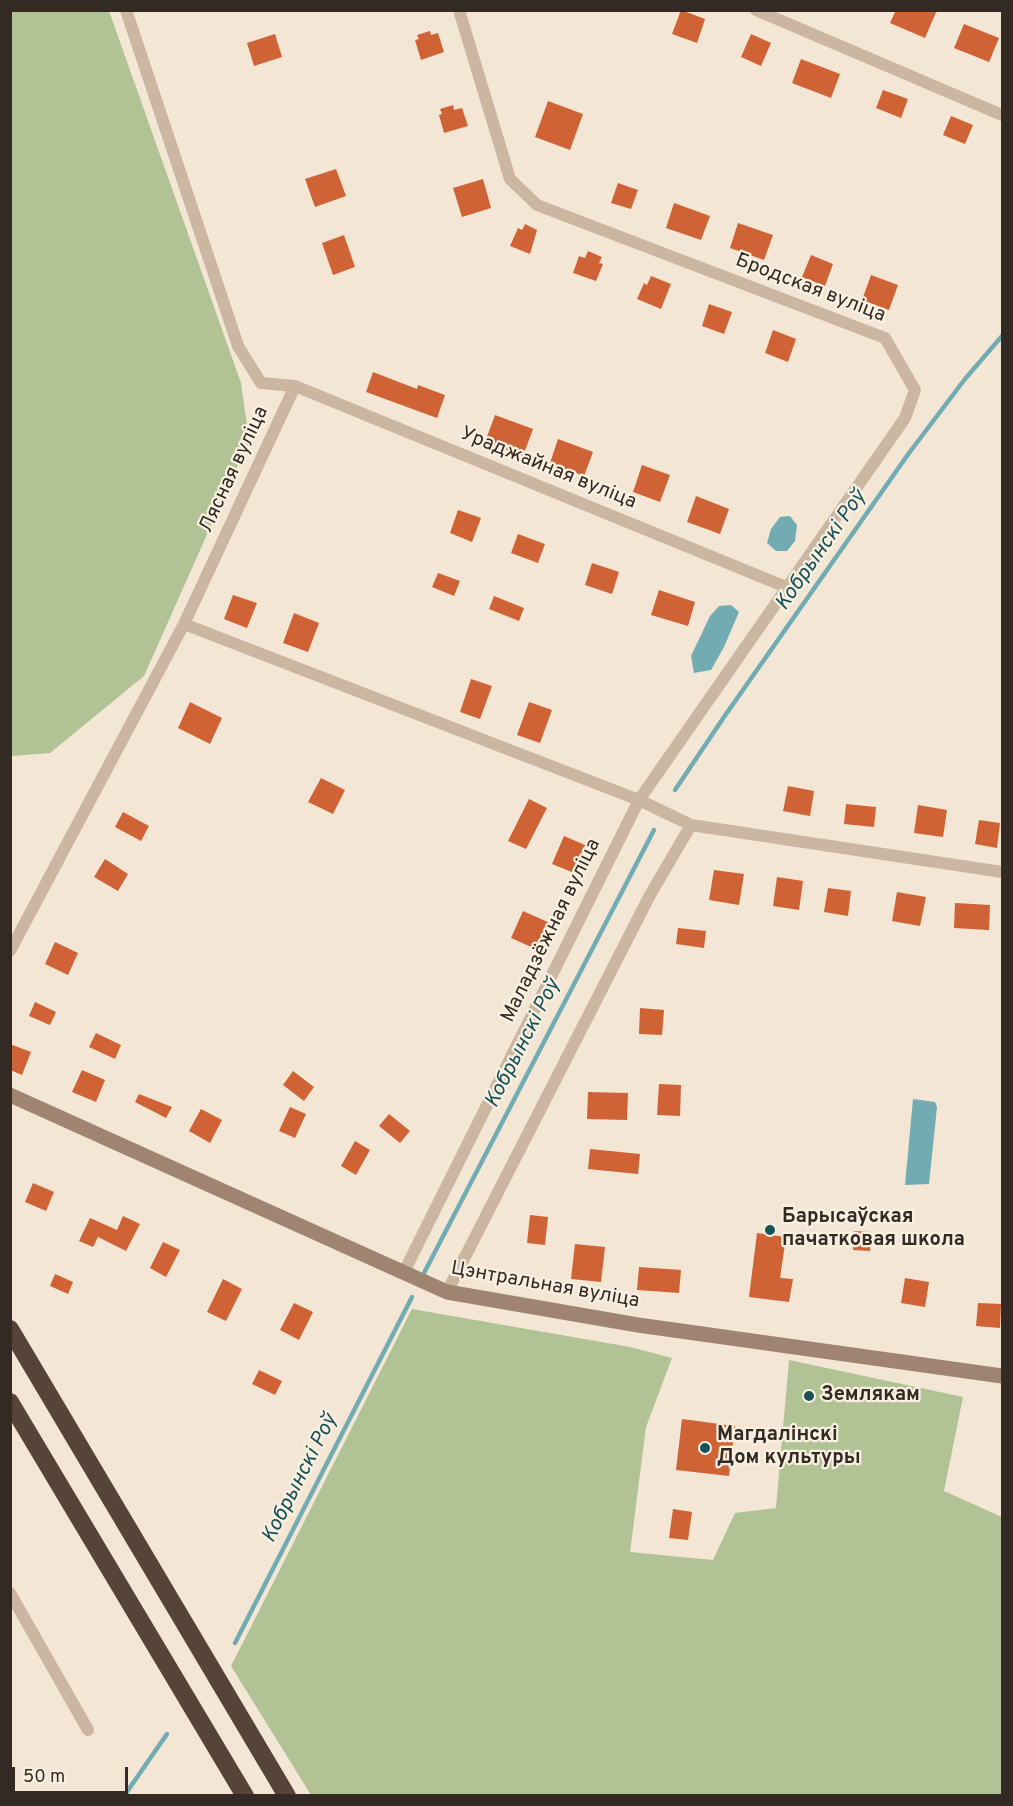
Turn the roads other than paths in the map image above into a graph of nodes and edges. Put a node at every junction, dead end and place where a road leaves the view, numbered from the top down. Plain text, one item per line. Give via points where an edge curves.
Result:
1 (126, 10) edge
2 (459, 10) edge
3 (756, 10) edge
4 (1002, 115) edge
5 (295, 387) junction
6 (786, 587) junction
7 (184, 624) junction
8 (639, 800) junction
9 (691, 825) junction
10 (1002, 872) edge
11 (10, 951) edge
12 (10, 1095) edge
13 (404, 1272) junction
14 (447, 1292) junction
15 (10, 1329) edge
16 (1002, 1376) edge
17 (10, 1402) edge
18 (10, 1593) edge
19 (88, 1730) dead end
20 (245, 1796) edge
21 (288, 1796) edge

1 - 5 street, Лясная вуліца via 237,346 261,383
2 - 6 street, Бродская вуліца via 510,179 537,205 885,338 915,390 905,418
3 - 4 street
5 - 6 street, Ураджайная вуліца
5 - 7 street, Лясная вуліца
6 - 8 street, Бродская вуліца
7 - 8 street
7 - 11 street, Лясная вуліца
8 - 9 street
8 - 13 street, Маладзёжная вуліца
9 - 10 street
9 - 14 street via 650,895
12 - 13 street, Цэнтральная вуліца
13 - 14 street, Цэнтральная вуліца
14 - 16 street, Цэнтральная вуліца via 638,1324
15 - 21 highway
17 - 20 highway
18 - 19 street

